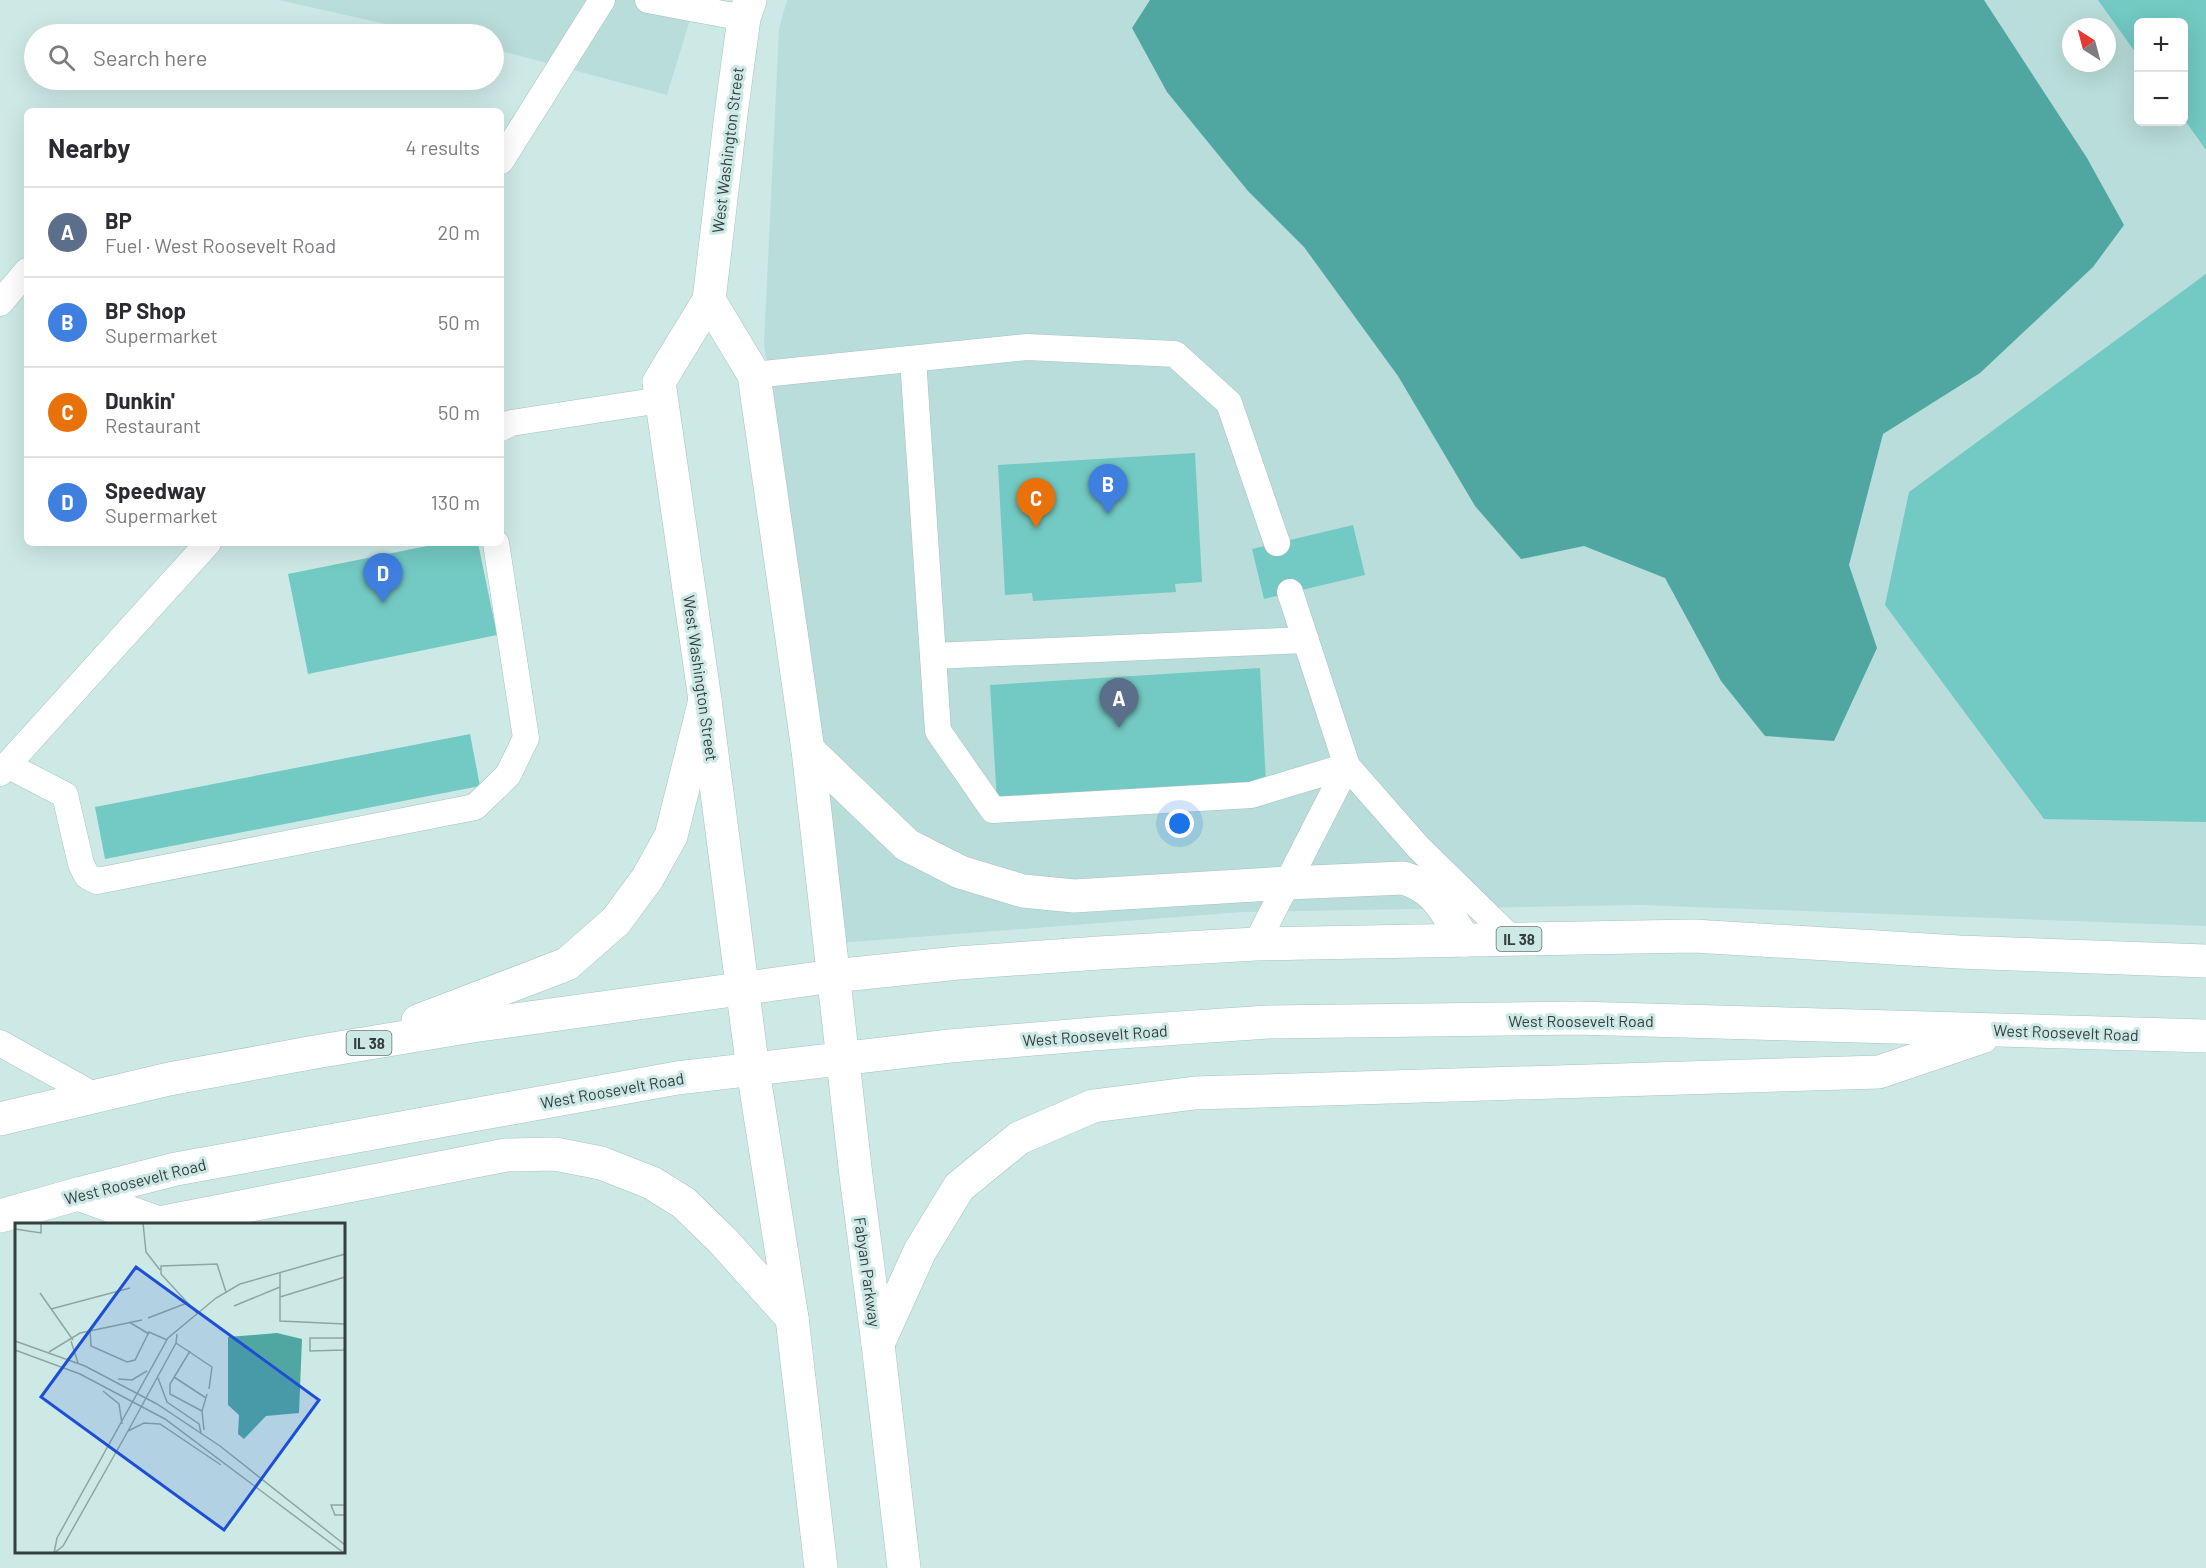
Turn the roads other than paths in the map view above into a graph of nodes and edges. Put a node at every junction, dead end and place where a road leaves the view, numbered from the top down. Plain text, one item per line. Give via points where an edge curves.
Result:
1 (602, 0) edge
2 (648, 0) edge
3 (747, 9) edge
4 (504, 156) edge
5 (24, 275) edge
6 (709, 300) junction
7 (0, 303) edge
8 (913, 359) junction
9 (754, 375) junction
10 (662, 400) junction
11 (504, 427) edge
12 (1277, 543) dead end
13 (205, 546) edge
14 (496, 546) edge
15 (1290, 592) dead end
16 (1306, 640) junction
17 (933, 656) junction
18 (705, 700) junction
19 (808, 750) junction
20 (1347, 766) junction
21 (3, 769) edge
22 (1288, 883) junction
23 (1512, 939) junction
24 (1464, 940) junction
25 (1256, 944) junction
26 (2206, 961) edge
27 (833, 976) junction
28 (742, 987) junction
29 (2003, 1030) junction
30 (2206, 1036) edge
31 (0, 1043) edge
32 (355, 1045) junction
33 (843, 1060) junction
34 (753, 1070) junction
35 (97, 1097) junction
36 (0, 1119) edge
37 (78, 1194) junction
38 (0, 1216) edge
39 (792, 1318) junction
40 (878, 1344) junction
41 (821, 1568) edge
42 (904, 1568) edge

1 - 4 lane
2 - 3 lane
3 - 6 main road, West Washington Street
5 - 7 lane
6 - 9 main road
6 - 10 main road, West Washington Street via 659,382
8 - 9 lane
8 - 12 lane via 1027,347 1175,354 1229,403
8 - 17 lane
9 - 19 main road
10 - 11 lane
10 - 18 main road, West Washington Street
13 - 21 lane
14 - 21 lane via 526,738 508,776 476,807 97,881 87,876 81,864 65,795
15 - 16 lane
16 - 17 lane
16 - 20 lane
17 - 20 lane via 938,731 993,810 1251,795
18 - 28 main road, West Washington Street
18 - 32 main road via 670,836 647,879 616,921 567,964
19 - 22 main road via 908,845 960,872 1023,891 1074,896
19 - 27 main road
20 - 22 lane
20 - 23 lane via 1418,847
22 - 24 main road via 1403,878 1419,882 1434,895
22 - 25 lane
23 - 24 main road, IL 38
23 - 26 main road, IL 38 via 1694,936 1959,952
24 - 25 main road, IL 38
25 - 27 main road, IL 38 via 1099,952
27 - 28 main road, IL 38
27 - 33 main road, Fabyan Parkway
28 - 32 main road, IL 38
28 - 34 main road, West Washington Street
29 - 30 main road, West Roosevelt Road
29 - 33 main road, West Roosevelt Road via 1576,1018 1268,1022 950,1046
29 - 40 main road via 1879,1072 1196,1093 1093,1106 1019,1138 959,1187 920,1251
31 - 35 lane
32 - 35 main road, IL 38 via 169,1079
33 - 34 main road, West Roosevelt Road
33 - 40 main road, Fabyan Parkway
34 - 37 main road, West Roosevelt Road via 677,1078 265,1152
34 - 39 main road
35 - 36 main road, IL 38
37 - 38 main road, West Roosevelt Road
37 - 39 main road via 159,1223 506,1155 555,1154 601,1163 652,1183 684,1203
39 - 41 main road
40 - 42 main road, Fabyan Parkway

